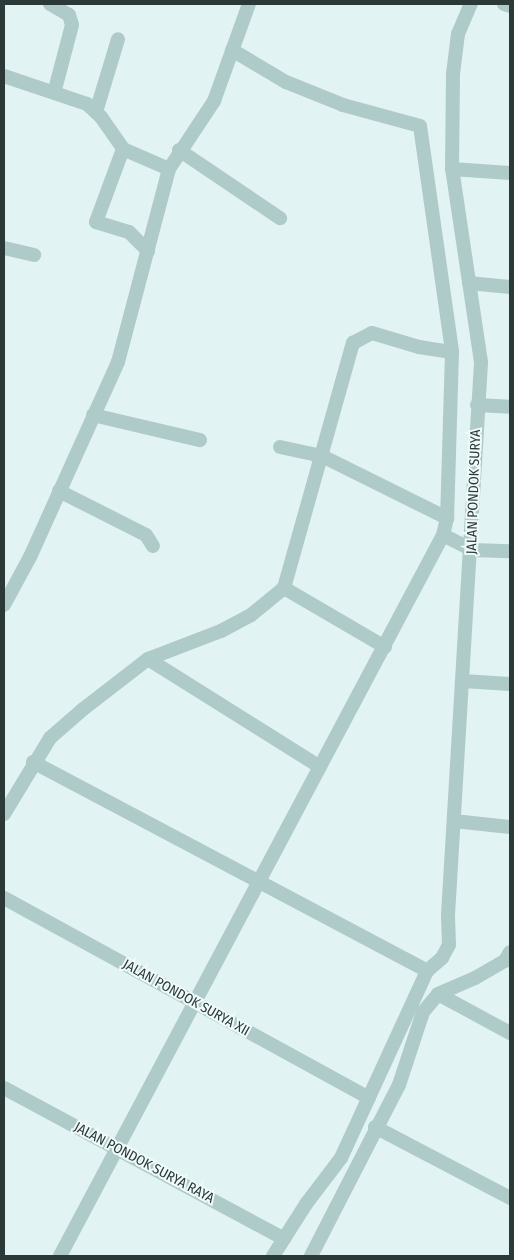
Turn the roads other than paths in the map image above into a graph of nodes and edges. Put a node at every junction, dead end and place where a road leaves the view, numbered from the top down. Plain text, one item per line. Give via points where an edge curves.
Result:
1 (50, 4) edge
2 (249, 4) edge
3 (504, 4) edge
4 (469, 5) edge
5 (510, 6) edge
6 (118, 39) dead end
7 (232, 50) junction
8 (4, 76) edge
9 (54, 93) junction
10 (96, 112) junction
11 (124, 149) junction
12 (179, 150) junction
13 (169, 168) junction
14 (452, 170) junction
15 (510, 173) edge
16 (280, 218) dead end
17 (4, 248) edge
18 (148, 251) junction
19 (34, 255) dead end
20 (469, 283) junction
21 (510, 287) edge
22 (452, 352) junction
23 (477, 405) junction
24 (510, 408) edge
25 (93, 415) junction
26 (200, 440) dead end
27 (280, 447) dead end
28 (322, 456) junction
29 (58, 491) junction
30 (447, 518) junction
31 (443, 535) junction
32 (153, 546) dead end
33 (472, 550) junction
34 (510, 551) edge
35 (284, 588) junction
36 (4, 605) edge
37 (385, 647) junction
38 (148, 659) junction
39 (463, 680) junction
40 (510, 684) edge
41 (33, 762) junction
42 (320, 767) junction
43 (4, 814) edge
44 (454, 821) junction
45 (510, 827) edge
46 (259, 883) junction
47 (4, 898) edge
48 (510, 952) edge
49 (427, 971) junction
50 (438, 994) junction
51 (194, 1003) junction
52 (510, 1032) edge
53 (4, 1088) edge
54 (369, 1098) junction
55 (375, 1127) junction
56 (117, 1148) junction
57 (510, 1198) edge
58 (284, 1238) junction
59 (315, 1255) edge
60 (60, 1256) edge
61 (273, 1256) edge

1 - 9 street via 69,15 72,25
2 - 7 street
3 - 5 street
4 - 14 street, JALAN PONDOK SURYA via 458,34
6 - 10 street
7 - 12 street via 214,101
7 - 22 street via 286,82 343,105 420,126
8 - 9 street
9 - 10 street via 87,104
10 - 11 street
11 - 13 street
11 - 18 street via 96,222 129,232
12 - 13 street
12 - 16 street
13 - 18 street
14 - 15 street
14 - 20 street, JALAN PONDOK SURYA
17 - 19 street
18 - 25 street via 118,362
20 - 21 street
20 - 23 street, JALAN PONDOK SURYA via 481,362
22 - 28 street via 419,347 372,333 353,343
22 - 30 street
23 - 24 street
23 - 33 street, JALAN PONDOK SURYA
25 - 26 street
25 - 29 street
27 - 28 street
28 - 30 street
28 - 35 street
29 - 32 street via 146,535
29 - 36 street via 30,557
30 - 31 street
31 - 33 street
31 - 37 street
33 - 34 street
33 - 39 street, JALAN PONDOK SURYA
35 - 37 street
35 - 38 street via 251,615 221,631
37 - 42 street
38 - 41 street via 50,738
38 - 42 street
39 - 40 street
39 - 44 street, JALAN PONDOK SURYA
41 - 43 street
41 - 46 street
42 - 46 street
44 - 45 street
44 - 49 street, JALAN PONDOK SURYA via 449,945 442,958
46 - 49 street
46 - 51 street
47 - 51 street, JALAN PONDOK SURYA XII
48 - 50 street via 505,961
49 - 54 street
50 - 52 street
50 - 55 street via 423,1012 399,1085
51 - 54 street, JALAN PONDOK SURYA XII
51 - 56 street
53 - 56 street, JALAN PONDOK SURYA RAYA
54 - 58 street via 340,1158
55 - 57 street
55 - 59 street
56 - 58 street, JALAN PONDOK SURYA RAYA
56 - 60 street
58 - 61 street

